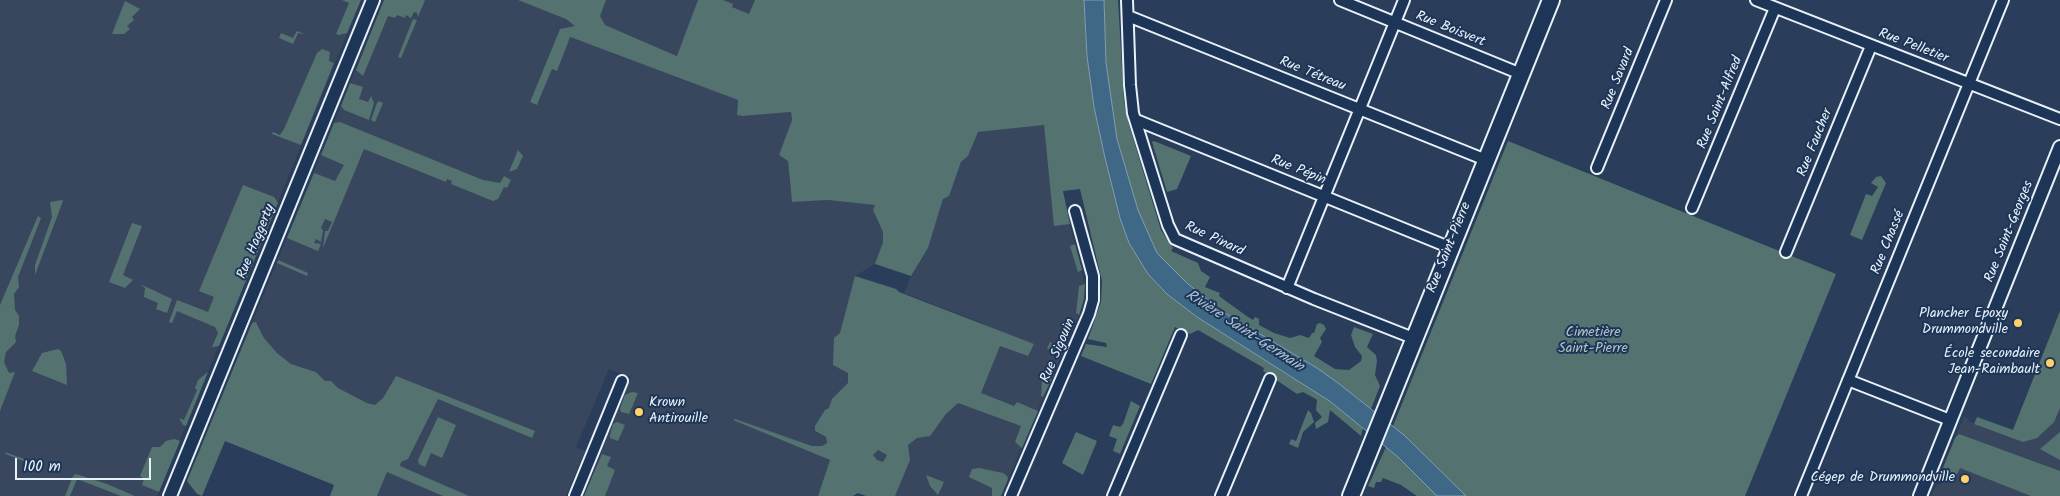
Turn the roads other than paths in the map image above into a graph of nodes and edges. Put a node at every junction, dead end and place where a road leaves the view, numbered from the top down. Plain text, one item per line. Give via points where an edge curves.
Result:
1 (372, 0) edge
2 (1127, 0) edge
3 (1340, 0) edge
4 (1404, 0) edge
5 (1551, 0) edge
6 (1666, 0) edge
7 (1756, 0) edge
8 (2003, 0) edge
9 (1775, 8) junction
10 (1128, 16) junction
11 (1394, 22) junction
12 (1871, 46) junction
13 (1521, 74) junction
14 (1968, 84) junction
15 (1359, 109) junction
16 (2060, 119) edge
17 (1136, 120) junction
18 (2060, 147) edge
19 (1486, 160) junction
20 (1597, 168) dead end
21 (1324, 197) junction
22 (1692, 208) dead end
23 (1075, 211) dead end
24 (1451, 248) junction
25 (1786, 252) dead end
26 (1287, 288) junction
27 (1181, 335) dead end
28 (1413, 338) junction
29 (1270, 379) dead end
30 (1848, 380) junction
31 (622, 381) dead end
32 (1950, 420) junction
33 (170, 496) edge
34 (575, 496) edge
35 (1011, 496) edge
36 (1113, 496) edge
37 (1221, 496) edge
38 (1351, 496) edge
39 (1801, 496) edge
40 (1920, 496) edge

1 - 33 street, Rue Haggerty
2 - 10 street, Rue Pinard
3 - 11 street, Rue Boisvert
4 - 11 street
5 - 13 main road, Rue Saint-Pierre
6 - 20 street, Rue Savard
7 - 9 street, Rue Pelletier
8 - 14 street, Rue Chassé
9 - 12 street, Rue Pelletier
9 - 22 street, Rue Saint-Alfred
10 - 15 street, Rue Tétreau
10 - 17 street, Rue Pinard via 1130,85
11 - 13 street, Rue Boisvert
11 - 15 street
12 - 14 street, Rue Pelletier
12 - 25 street, Rue Faucher
13 - 19 main road, Rue Saint-Pierre
14 - 16 street, Rue Pelletier
14 - 30 street, Rue Chassé
15 - 19 street, Rue Tétreau
15 - 21 street
17 - 21 street, Rue Pépin
17 - 26 street, Rue Pinard via 1175,239
18 - 32 street, Rue Saint-Georges
19 - 24 main road, Rue Saint-Pierre
21 - 24 street, Rue Pépin
21 - 26 street
23 - 35 street, Rue Sigouin via 1093,276 1093,300
24 - 28 main road, Rue Saint-Pierre
26 - 28 street, Rue Pinard
27 - 36 street
28 - 38 main road, Rue Saint-Pierre
29 - 37 street
30 - 32 street
30 - 39 street, Rue Chassé
31 - 34 street
32 - 40 street, Rue Saint-Georges

